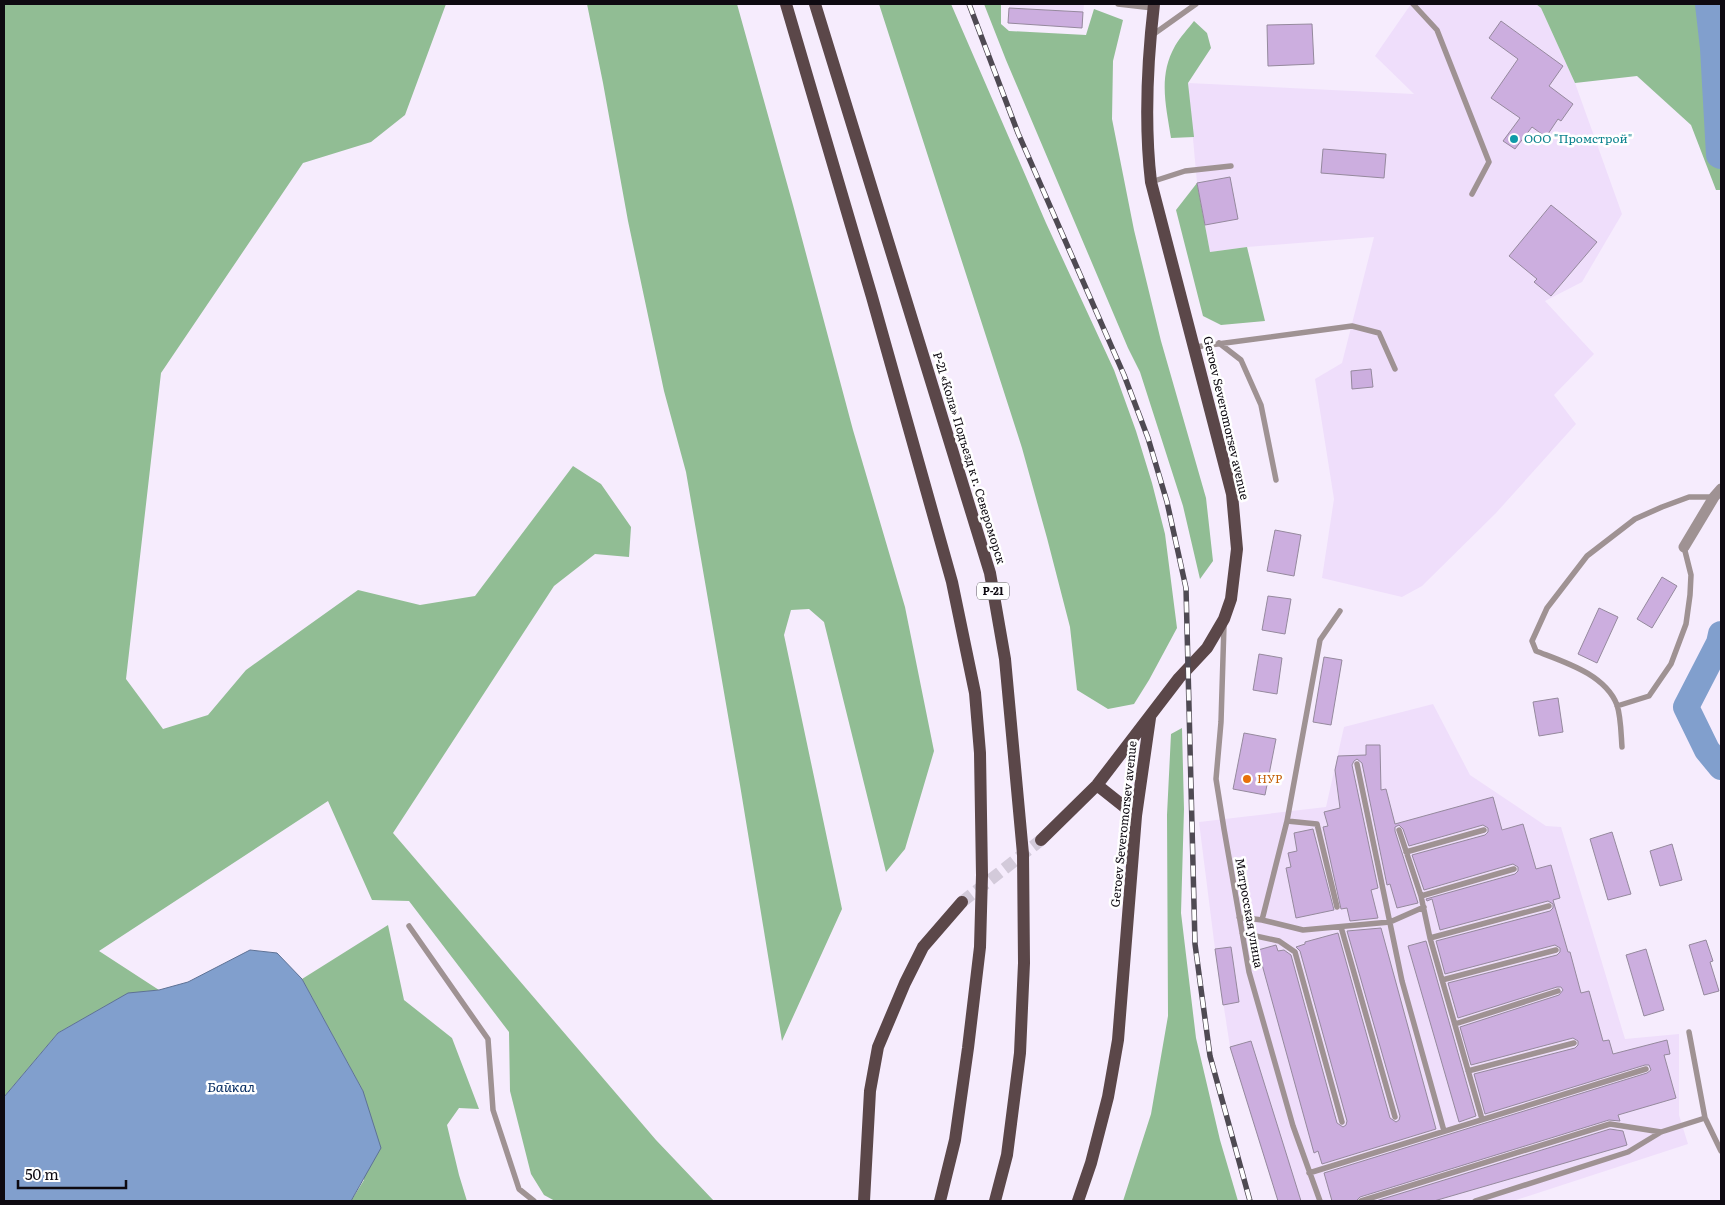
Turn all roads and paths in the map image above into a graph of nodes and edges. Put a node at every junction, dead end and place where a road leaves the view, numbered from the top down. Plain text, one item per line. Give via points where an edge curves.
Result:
1 (786, 4) edge
2 (815, 4) edge
3 (1118, 4) edge
4 (1196, 4) edge
5 (1413, 4) edge
6 (1154, 6) edge
7 (1150, 37) junction
8 (1231, 166) dead end
9 (1151, 182) junction
10 (1472, 194) dead end
11 (1219, 343) junction
12 (1195, 347) junction
13 (1396, 369) dead end
14 (1276, 480) dead end
15 (1718, 493) edge
16 (1684, 547) joint
17 (1340, 611) dead end
18 (1224, 620) junction
19 (1617, 706) junction
20 (1150, 717) junction
21 (1622, 747) dead end
22 (1357, 764) dead end
23 (1098, 785) junction
24 (1136, 816) junction
25 (1287, 821) junction
26 (1399, 830) dead end
27 (1484, 830) dead end
28 (1041, 840) tunnel mouth
29 (1406, 852) junction
30 (1514, 869) dead end
31 (1421, 896) junction
32 (962, 902) tunnel mouth
33 (1549, 906) dead end
34 (1337, 907) dead end
35 (1424, 907) junction
36 (1239, 917) junction
37 (1262, 920) junction
38 (1390, 922) junction
39 (409, 926) dead end
40 (1341, 927) junction
41 (1242, 933) junction
42 (1430, 938) junction
43 (1556, 950) dead end
44 (1442, 980) junction
45 (1558, 990) dead end
46 (1455, 1024) junction
47 (1689, 1032) dead end
48 (1574, 1043) dead end
49 (1646, 1070) dead end
50 (1468, 1071) junction
51 (1395, 1117) dead end
52 (1705, 1118) junction
53 (1482, 1119) junction
54 (1342, 1122) dead end
55 (1444, 1131) junction
56 (1661, 1132) junction
57 (1721, 1151) edge
58 (1310, 1173) junction
59 (534, 1201) edge
60 (864, 1201) edge
61 (940, 1201) edge
62 (995, 1201) edge
63 (1078, 1201) edge
64 (1320, 1201) edge
65 (1361, 1201) edge
66 (1475, 1201) edge

1 - 61 main road via 952,582 975,693 980,753 980,947 955,1140
2 - 62 main road, Р-21 «Кола» Подъезд к г. Североморск / Р-21 via 990,573 1005,660 1023,854 1024,963 1020,1053 1007,1155
3 - 6 lane
4 - 7 lane
5 - 10 lane via 1438,30 1490,162
6 - 7 main road, Geroev Severomorsev avenue
7 - 9 main road, Geroev Severomorsev avenue via 1146,92
8 - 9 lane via 1185,171
9 - 12 main road, Geroev Severomorsev avenue
11 - 12 lane
11 - 13 lane via 1352,326 1379,333
11 - 14 lane via 1242,360 1261,405
12 - 18 main road, Geroev Severomorsev avenue via 1232,494 1237,549 1231,599
15 - 16 street
15 - 19 lane via 1689,497 1635,520 1587,556 1547,608 1532,641 1536,650 1584,672 1606,687
16 - 19 lane via 1691,576 1690,594 1686,624 1671,664 1649,696
17 - 25 lane via 1320,640
18 - 20 main road, Geroev Severomorsev avenue via 1207,648
18 - 36 lane, Матросская улица via 1216,779
19 - 21 lane
20 - 23 main road
20 - 24 main road, Geroev Severomorsev avenue
22 - 38 lane
23 - 24 main road
23 - 28 main road
24 - 63 main road, Geroev Severomorsev avenue via 1118,1040 1108,1097
25 - 34 lane via 1317,824
25 - 37 lane
26 - 29 lane
27 - 29 lane
29 - 31 lane
30 - 31 lane
31 - 35 lane
32 - 60 main road via 922,947 878,1047 870,1091
33 - 42 lane
35 - 38 lane
35 - 42 lane
36 - 37 lane
36 - 41 lane, Матросская улица
37 - 40 lane via 1303,930
38 - 40 lane
38 - 55 lane via 1402,981
39 - 59 lane via 488,1039 493,1110 519,1190
40 - 51 lane
41 - 54 lane via 1279,941 1296,952
41 - 58 lane, Матросская улица via 1254,990 1292,1126
42 - 44 lane
43 - 44 lane
44 - 46 lane
45 - 46 lane
46 - 50 lane
47 - 52 lane
48 - 50 lane
49 - 53 lane
50 - 53 lane
52 - 56 lane
52 - 57 lane
53 - 55 lane
55 - 58 lane
56 - 65 lane via 1610,1124
56 - 66 lane via 1628,1152
58 - 64 lane, Матросская улица

